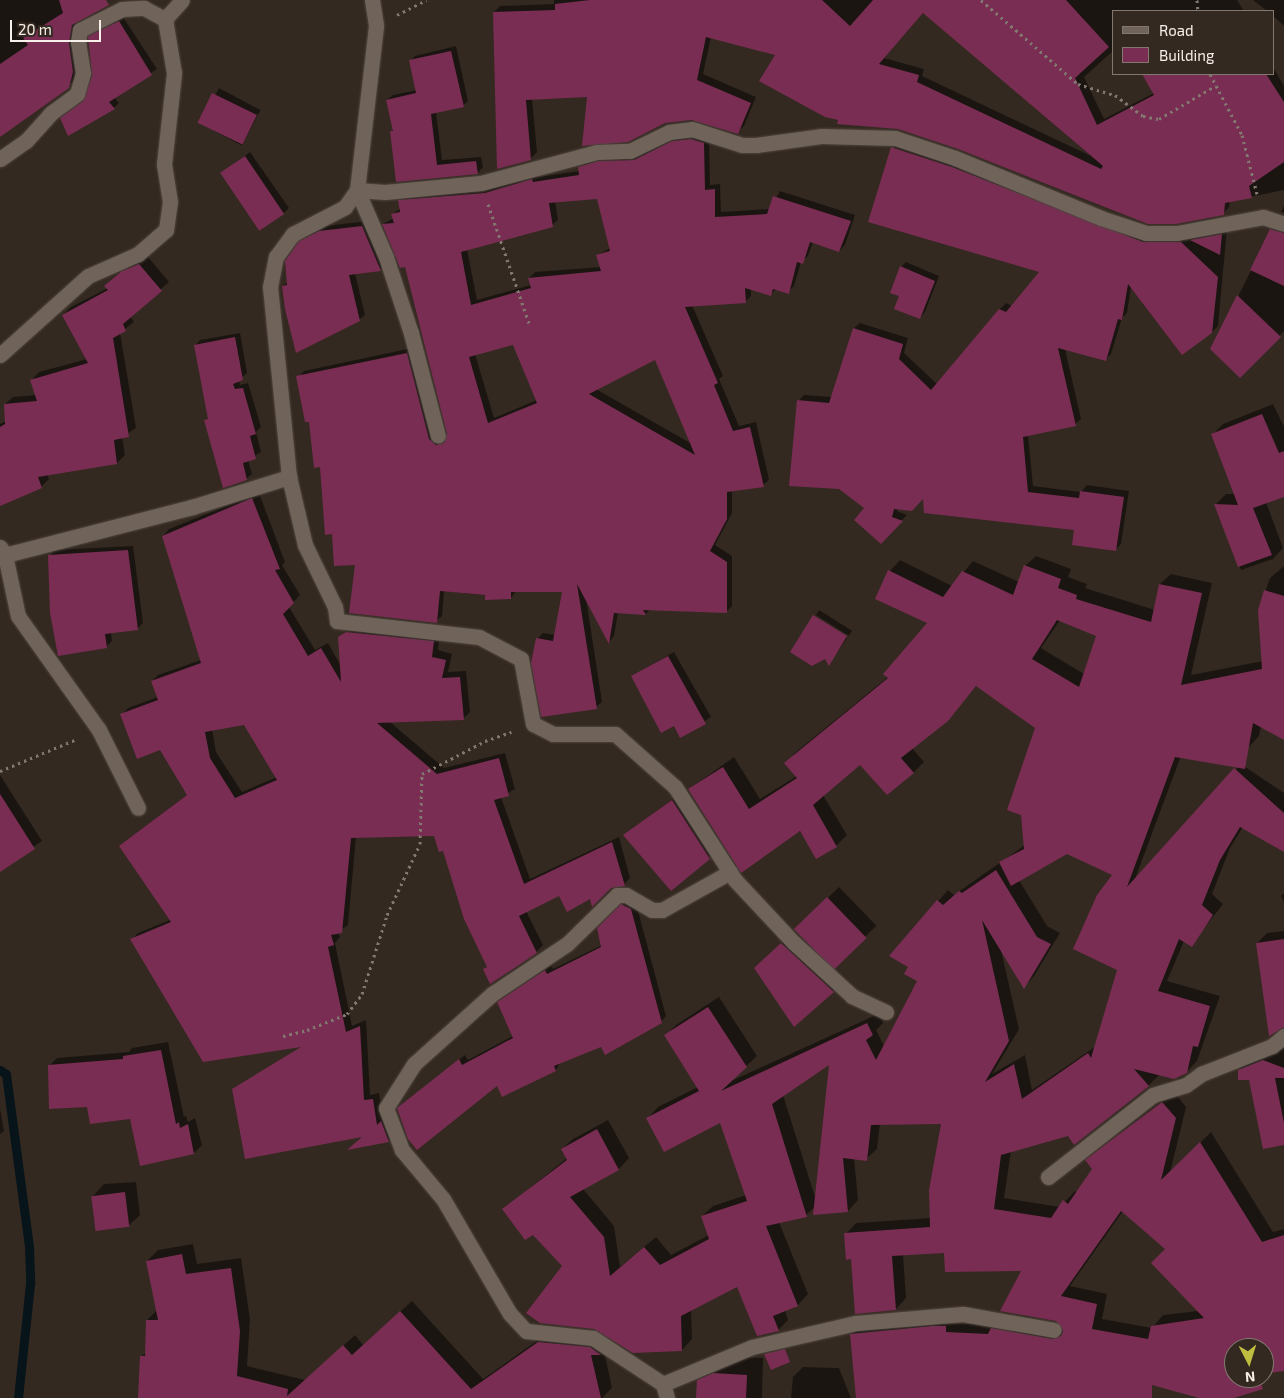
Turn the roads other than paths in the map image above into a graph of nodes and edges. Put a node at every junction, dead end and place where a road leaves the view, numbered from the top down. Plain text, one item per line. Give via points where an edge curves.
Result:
1 (182, 0) edge
2 (372, 0) edge
3 (165, 19) junction
4 (0, 159) edge
5 (357, 190) junction
6 (1284, 224) edge
7 (0, 356) edge
8 (438, 436) dead end
9 (289, 477) junction
10 (3, 551) edge
11 (138, 808) dead end
12 (730, 872) junction
13 (886, 1012) dead end
14 (1284, 1036) edge
15 (1048, 1177) dead end
16 (1054, 1330) dead end
17 (665, 1391) edge

1 - 3 street
2 - 5 street via 376,26
3 - 4 street via 144,8 122,8 80,30 78,42 83,73 76,94 51,114 26,141
3 - 7 street via 174,73 164,164 170,202 166,230 138,254 88,276
5 - 6 street via 385,192 481,183 597,152 630,151 680,129 692,129 742,145 862,135 895,138 955,158 1146,233 1177,233 1263,217
5 - 8 street via 386,257 409,325
5 - 9 street via 344,207 293,234 276,257 270,287
9 - 10 street via 192,507
9 - 12 street via 305,545 335,607 337,621 479,637 521,659 533,724 553,734 615,734 675,787
10 - 11 street via 18,616 98,730
12 - 13 street via 793,942 852,996
12 - 17 street via 662,910 652,910 626,895 617,895 567,944 492,994 414,1064 386,1108 402,1150 443,1199 510,1314 526,1332 593,1338
14 - 15 street via 1272,1046 1201,1074 1186,1085 1153,1095
16 - 17 street via 963,1314 856,1323 752,1347

